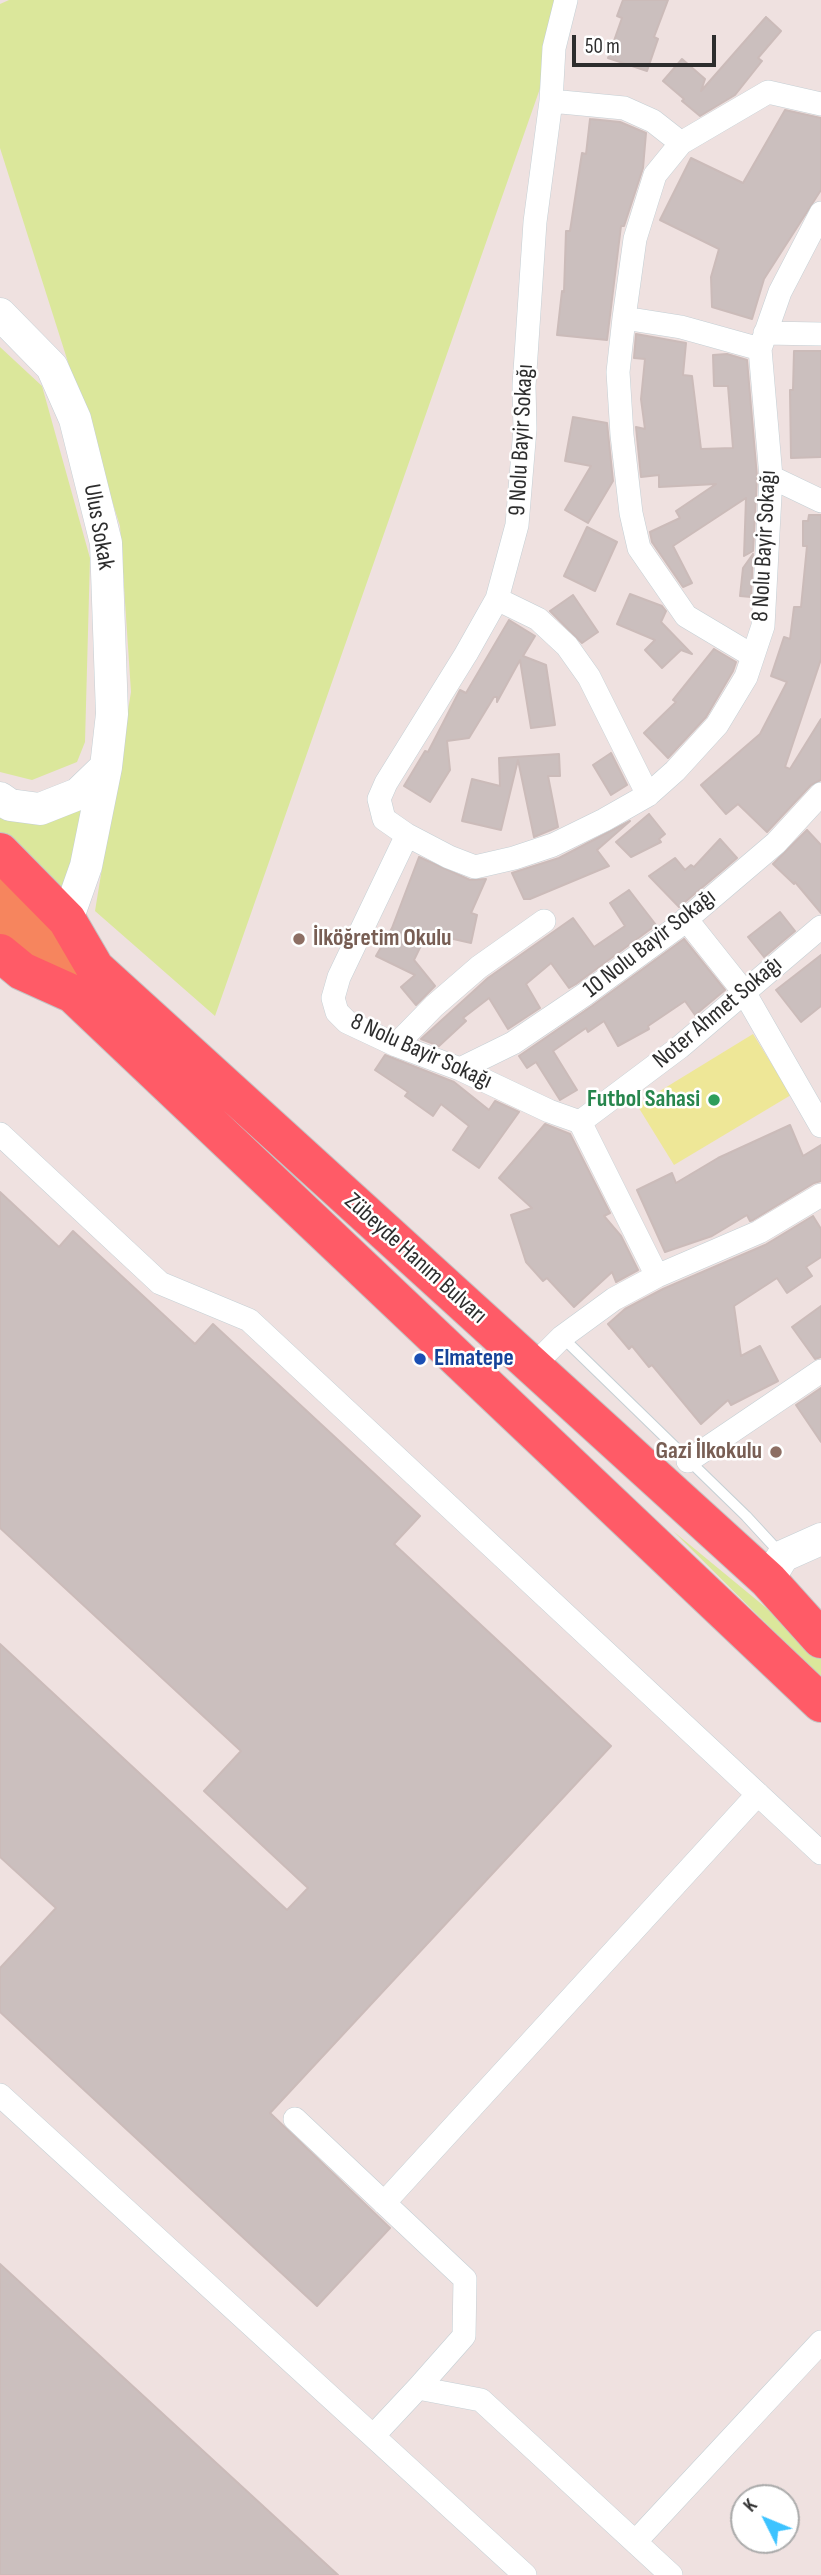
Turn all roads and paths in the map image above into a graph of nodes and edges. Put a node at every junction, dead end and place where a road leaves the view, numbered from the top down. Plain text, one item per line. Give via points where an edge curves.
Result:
1 (566, 0) edge
2 (551, 101) junction
3 (821, 104) edge
4 (681, 143) junction
5 (821, 213) edge
6 (0, 314) edge
7 (624, 318) junction
8 (821, 334) edge
9 (763, 341) junction
10 (771, 477) junction
11 (821, 501) edge
12 (497, 599) junction
13 (753, 656) junction
14 (106, 767) junction
15 (821, 794) edge
16 (648, 795) junction
17 (0, 798) edge
18 (407, 835) junction
19 (0, 852) edge
20 (0, 888) edge
21 (686, 919) junction
22 (67, 920) junction
23 (544, 921) dead end
24 (0, 925) edge
25 (821, 927) edge
26 (0, 953) edge
27 (84, 981) junction
28 (744, 992) junction
29 (396, 1045) junction
30 (460, 1069) junction
31 (580, 1122) junction
32 (821, 1126) edge
33 (0, 1134) edge
34 (821, 1195) edge
35 (657, 1276) junction
36 (562, 1337) junction
37 (533, 1366) junction
38 (821, 1371) edge
39 (688, 1461) junction
40 (821, 1539) edge
41 (776, 1568) junction
42 (821, 1639) edge
43 (821, 1703) edge
44 (758, 1794) junction
45 (821, 1853) edge
46 (0, 2095) edge
47 (295, 2119) dead end
48 (384, 2203) junction
49 (821, 2342) edge
50 (418, 2388) junction
51 (374, 2435) junction
52 (636, 2541) junction
53 (525, 2575) edge
54 (671, 2575) edge

1 - 2 street, 9 Nolu Bayir Sokağı via 554,48
2 - 4 street via 624,108 653,121
2 - 12 street, 9 Nolu Bayir Sokağı via 534,233 517,525
3 - 4 street via 768,92
4 - 7 street via 655,175 635,239
5 - 9 street, 8 Nolu Bayir Sokağı via 780,292
6 - 14 street, Ulus Sokak via 52,367 75,419 106,543 112,714
7 - 9 street
7 - 13 street via 618,372 622,435 639,548 686,616
8 - 9 street
9 - 10 street, 8 Nolu Bayir Sokağı
10 - 11 street
10 - 13 street, 8 Nolu Bayir Sokağı via 763,626
12 - 16 street via 538,619 567,646 589,677
12 - 18 street, 9 Nolu Bayir Sokağı via 379,799 384,820
13 - 16 street, 8 Nolu Bayir Sokağı via 746,677 717,725
14 - 17 street via 78,794 40,808 10,805
14 - 22 street, Ulus Sokak via 86,866
15 - 21 street, 10 Nolu Bayir Sokağı via 776,843
16 - 18 street, 8 Nolu Bayir Sokağı via 553,845 475,867
18 - 29 street, 8 Nolu Bayir Sokağı via 333,999 347,1022
19 - 22 highway
20 - 27 main road, Zübeyde Hanım Bulvarı
21 - 28 street
21 - 30 street, 10 Nolu Bayir Sokağı via 513,1043
22 - 27 highway
23 - 29 street via 479,967
24 - 27 main road
25 - 28 street, Noter Ahmet Sokağı
26 - 27 highway via 22,971
27 - 37 highway, Zübeyde Hanım Bulvarı
27 - 43 highway, Zübeyde Hanım Bulvarı
28 - 31 street, Noter Ahmet Sokağı via 639,1080
28 - 32 street
29 - 30 street, 8 Nolu Bayir Sokağı
30 - 31 street, 8 Nolu Bayir Sokağı
31 - 35 street
33 - 44 street via 160,1283 249,1320
34 - 35 street via 759,1232
35 - 36 street via 614,1299
36 - 37 street
36 - 39 lane
37 - 41 highway, Zübeyde Hanım Bulvarı
38 - 39 street
39 - 41 lane via 746,1516
40 - 41 street
41 - 42 highway, Zübeyde Hanım Bulvarı
44 - 45 street
44 - 48 street
46 - 51 street
47 - 48 street
48 - 50 street via 465,2279 464,2336
49 - 52 street
50 - 51 street
50 - 52 street via 481,2400
51 - 53 street
52 - 54 street

